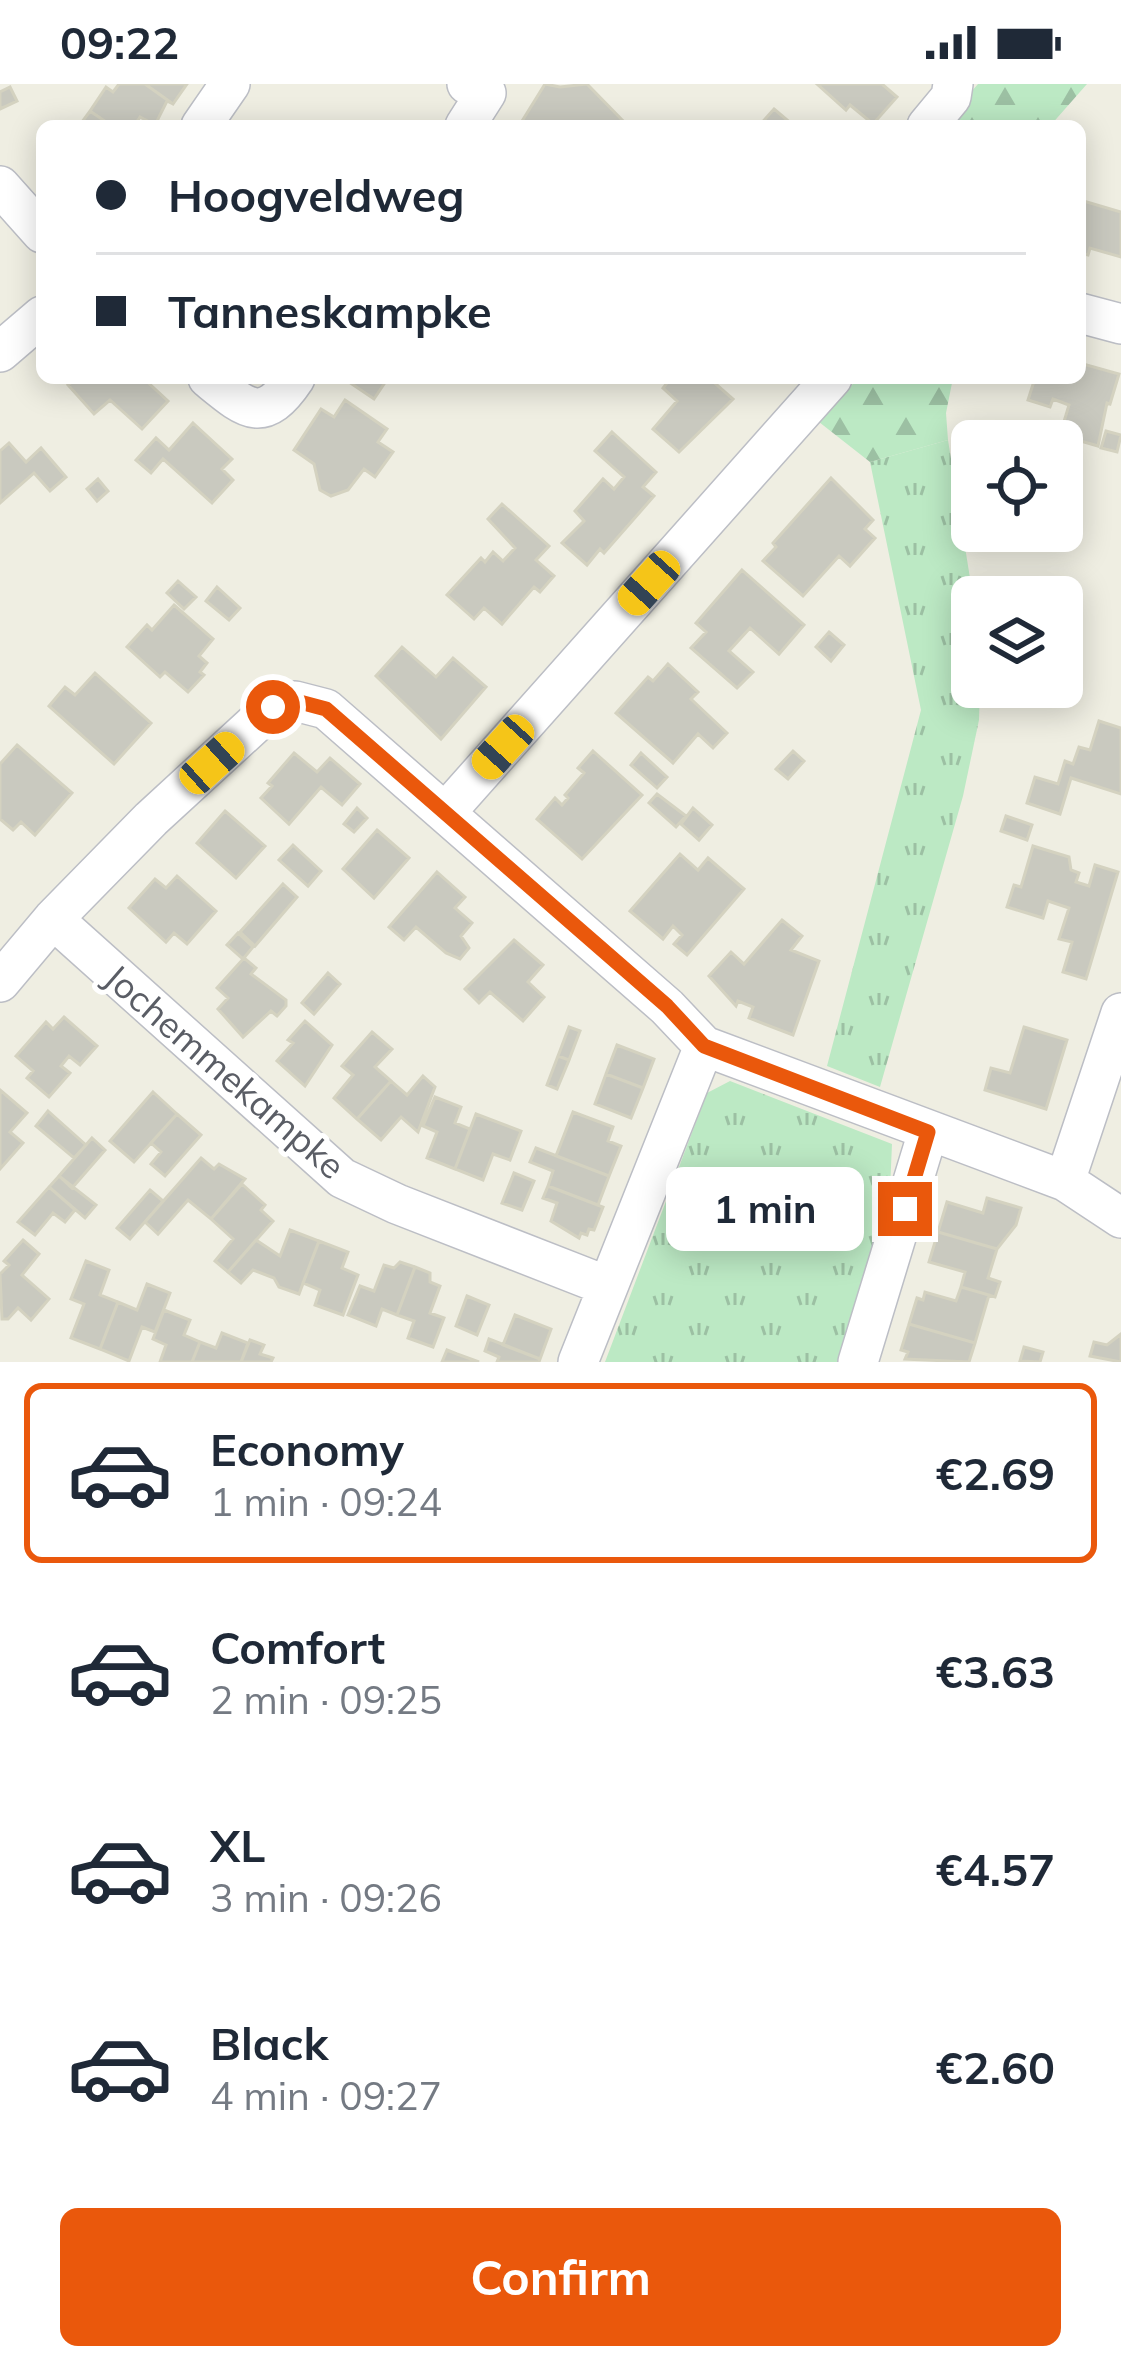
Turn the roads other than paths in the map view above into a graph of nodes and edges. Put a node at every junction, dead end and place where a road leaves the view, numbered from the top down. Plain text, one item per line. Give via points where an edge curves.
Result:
1 (230, 84) edge
2 (953, 84) edge
3 (205, 120) edge
4 (932, 120) edge
5 (0, 186) edge
6 (36, 226) edge
7 (1086, 315) edge
8 (36, 321) edge
9 (1121, 324) edge
10 (0, 352) edge
11 (216, 384) edge
12 (291, 384) edge
13 (827, 384) edge
14 (445, 813) junction
15 (53, 919) junction
16 (0, 982) edge
17 (1121, 1013) edge
18 (704, 1046) junction
19 (928, 1132) junction
20 (1065, 1181) junction
21 (1121, 1218) edge
22 (607, 1286) junction
23 (578, 1362) edge
24 (858, 1362) edge

1 - 3 street
2 - 4 street
5 - 6 street
7 - 9 street
8 - 10 street
11 - 12 street via 262,410
13 - 14 street
14 - 15 street via 326,709 296,701 273,707
14 - 18 street
15 - 16 street
15 - 22 street, Jochemmekampke via 341,1178
17 - 20 street
18 - 19 street
18 - 22 street
19 - 20 street
19 - 24 street
20 - 21 street
22 - 23 street

